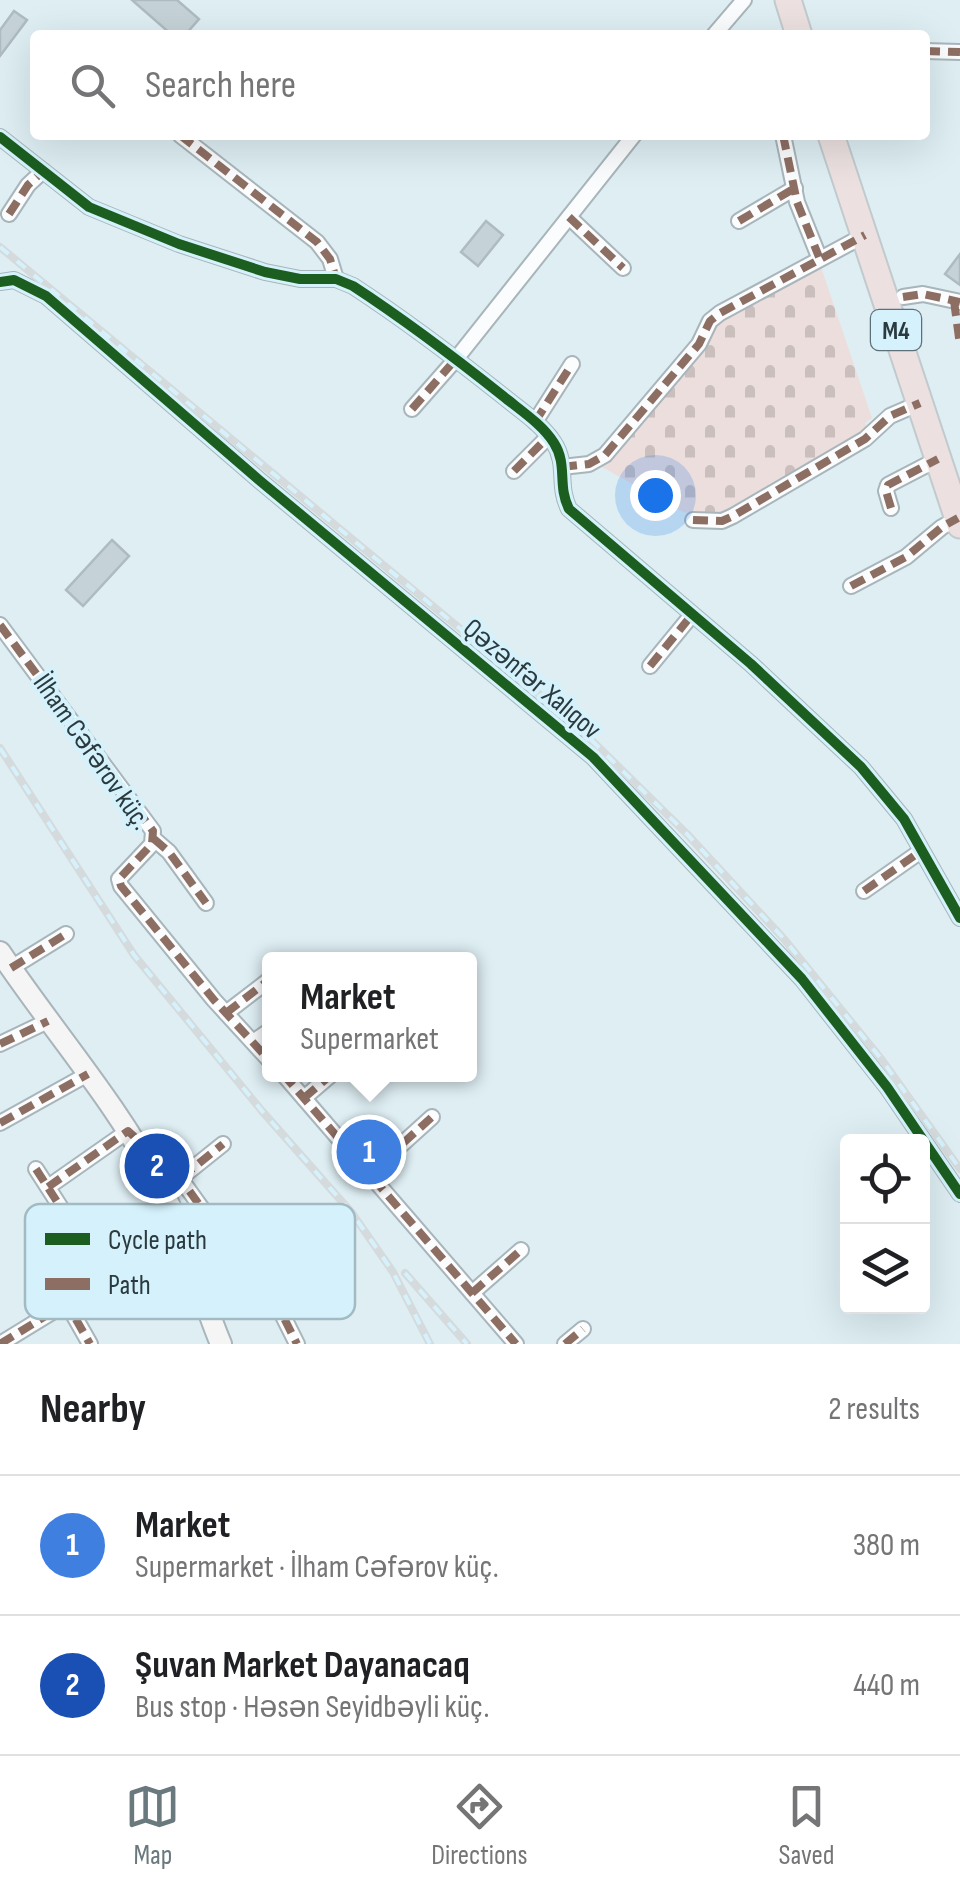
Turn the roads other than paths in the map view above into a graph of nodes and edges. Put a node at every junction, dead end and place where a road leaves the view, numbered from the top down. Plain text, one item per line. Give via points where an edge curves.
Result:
1 (744, 0) edge
2 (788, 0) edge
3 (805, 0) edge
4 (718, 30) edge
5 (797, 30) edge
6 (814, 30) edge
7 (930, 51) edge
8 (960, 52) edge
9 (0, 137) edge
10 (186, 140) edge
11 (630, 140) edge
12 (784, 140) edge
13 (833, 140) edge
14 (850, 140) edge
15 (43, 171) junction
16 (795, 188) junction
17 (9, 214) dead end
18 (568, 217) junction
19 (739, 221) dead end
20 (865, 235) junction
21 (819, 257) junction
22 (623, 268) dead end
23 (336, 279) junction
24 (0, 282) edge
25 (903, 297) junction
26 (960, 302) edge
27 (456, 359) junction
28 (572, 364) dead end
29 (920, 402) junction
30 (412, 409) dead end
31 (535, 422) junction
32 (550, 436) junction
33 (949, 466) edge
34 (562, 467) junction
35 (514, 471) dead end
36 (890, 508) dead end
37 (694, 520) dead end
38 (959, 522) edge
39 (851, 586) dead end
40 (691, 616) junction
41 (0, 625) edge
42 (650, 666) dead end
43 (154, 839) junction
44 (921, 850) junction
45 (864, 891) dead end
46 (206, 903) dead end
47 (960, 918) edge
48 (66, 934) dead end
49 (6, 960) edge
50 (262, 985) edge
51 (226, 1012) junction
52 (48, 1021) junction
53 (262, 1036) edge
54 (253, 1042) junction
55 (0, 1044) edge
56 (262, 1052) edge
57 (88, 1074) junction
58 (289, 1082) edge
59 (323, 1082) edge
60 (304, 1098) junction
61 (432, 1117) dead end
62 (0, 1123) edge
63 (128, 1131) junction
64 (223, 1144) dead end
65 (36, 1169) dead end
66 (369, 1174) junction
67 (180, 1178) junction
68 (48, 1187) junction
69 (164, 1192) junction
70 (960, 1194) edge
71 (59, 1204) edge
72 (169, 1204) edge
73 (199, 1204) edge
74 (521, 1250) dead end
75 (472, 1292) junction
76 (41, 1319) edge
77 (76, 1319) edge
78 (212, 1319) edge
79 (284, 1319) edge
80 (583, 1329) dead end
81 (0, 1344) edge
82 (90, 1344) edge
83 (220, 1344) edge
84 (297, 1344) edge
85 (516, 1344) edge
86 (564, 1344) edge

1 - 4 street
2 - 5 highway
3 - 6 highway
7 - 8 street
9 - 15 street
10 - 23 street via 317,242
11 - 18 street
12 - 16 street
13 - 20 highway, M4
14 - 25 highway, M4
15 - 17 street
15 - 23 street via 89,207 191,248 265,272
16 - 19 street
16 - 21 street
18 - 22 street
18 - 27 street
20 - 21 street
20 - 29 highway, M4
21 - 34 street via 710,321 699,344 605,455
23 - 27 street
24 - 70 street, Qəzənfər Xalıqov via 14,280 46,296 593,757 802,979
25 - 26 street
25 - 33 highway, M4
27 - 30 street
27 - 31 street
28 - 31 street
29 - 33 highway, M4
29 - 37 street via 733,516
31 - 32 street
32 - 34 street
32 - 35 street
33 - 36 street via 888,485
33 - 38 highway, M4
34 - 40 street via 560,490 569,510
38 - 39 street
40 - 42 street
40 - 44 street via 861,767
41 - 43 street, İlham Cəfərov küç.
43 - 46 street
43 - 51 street, İlham Cəfərov küç. via 123,872 121,886
44 - 45 street
44 - 47 street
48 - 49 street
49 - 52 street
50 - 51 street
51 - 54 street, İlham Cəfərov küç.
52 - 55 street
52 - 57 street
53 - 54 street
54 - 56 street, İlham Cəfərov küç.
57 - 62 street
57 - 63 street
58 - 60 street
59 - 60 street
60 - 66 street
61 - 66 street
63 - 67 street
63 - 68 street
63 - 69 street
64 - 67 street
65 - 68 street
66 - 75 street
67 - 69 street
67 - 73 street
68 - 71 street
69 - 72 street
74 - 75 street
75 - 85 street
76 - 81 street
77 - 82 street
78 - 83 street
79 - 84 street
80 - 86 street

